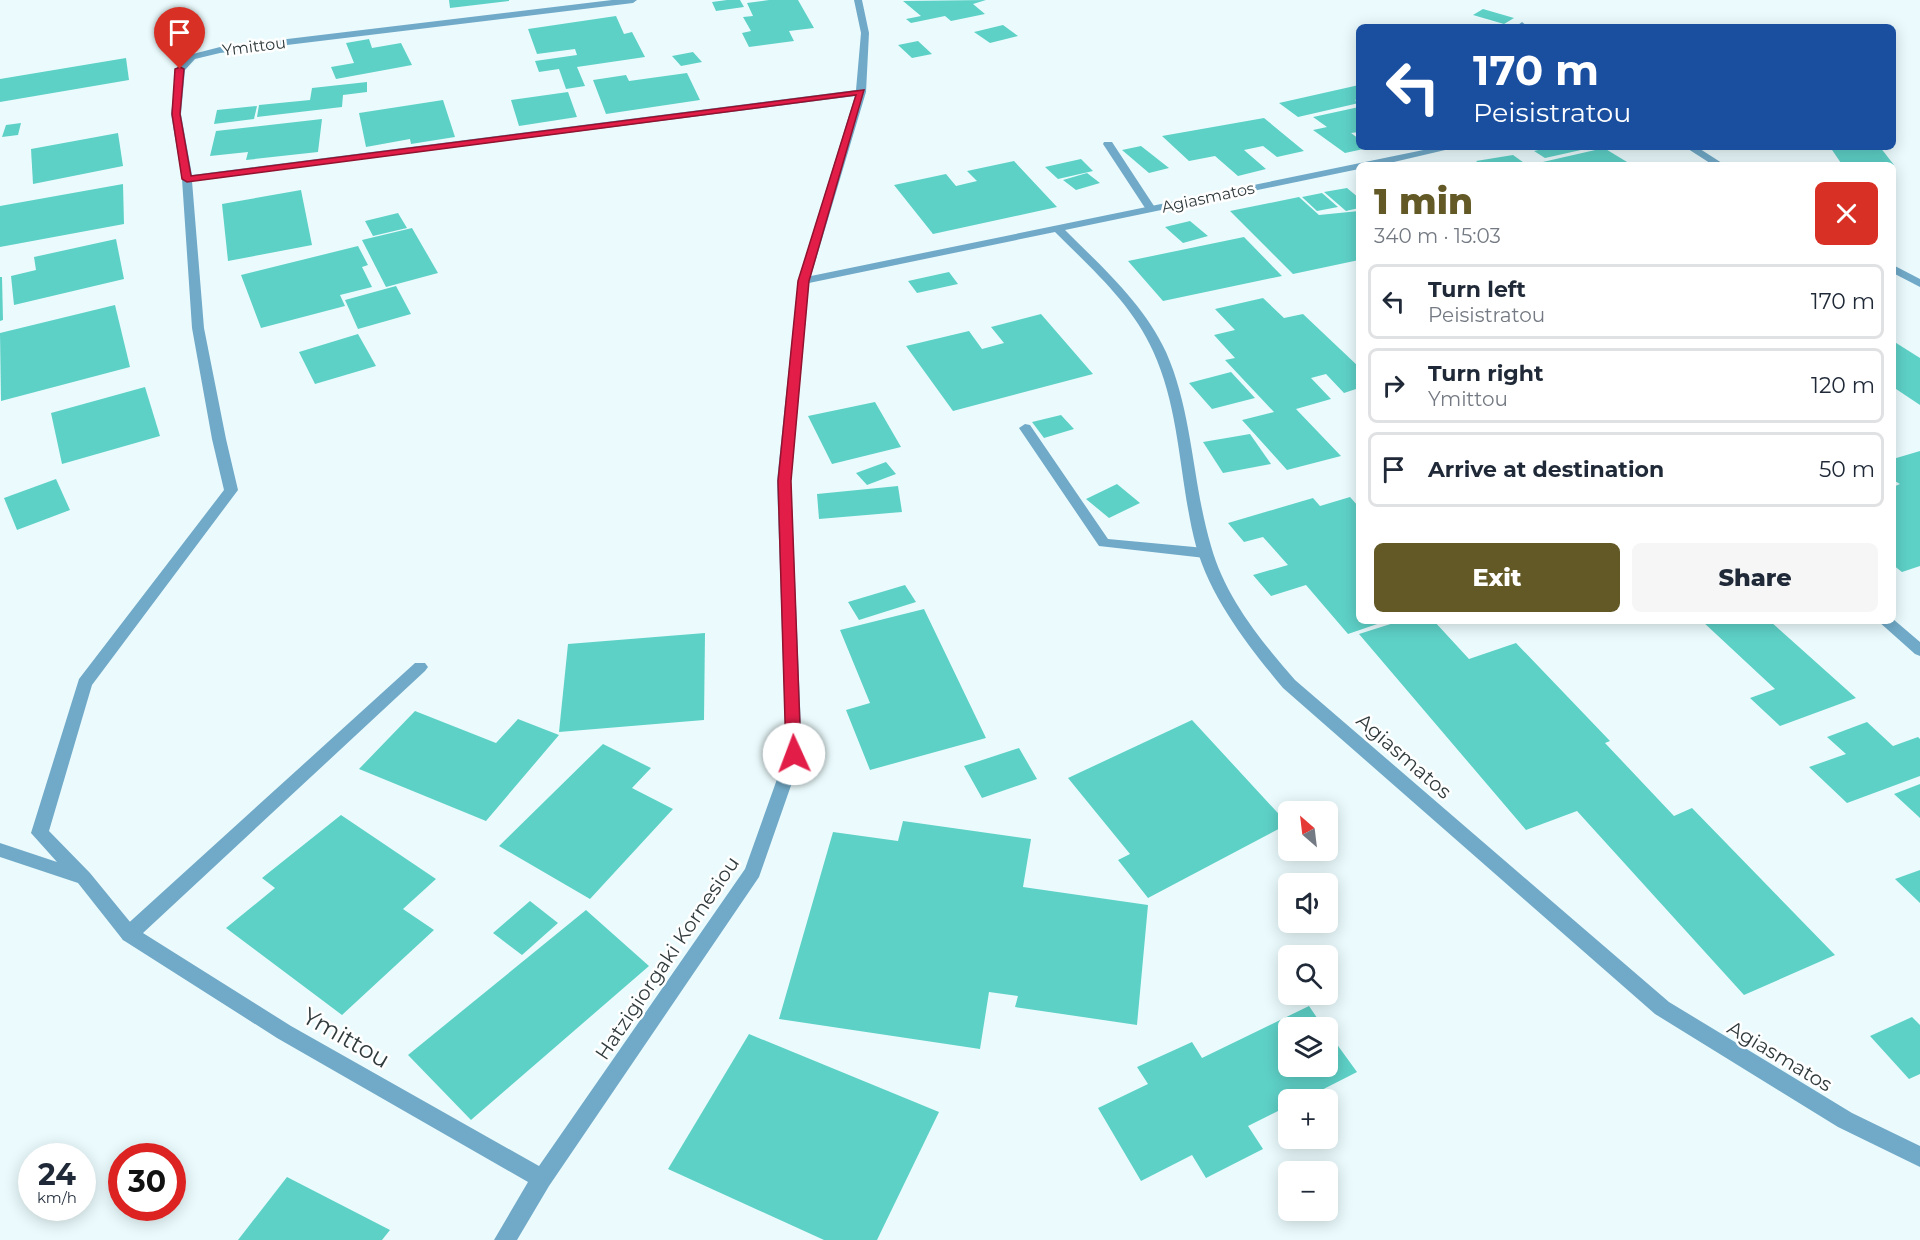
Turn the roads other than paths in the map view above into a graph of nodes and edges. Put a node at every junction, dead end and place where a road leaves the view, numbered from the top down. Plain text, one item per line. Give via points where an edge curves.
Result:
1 (633, 0) edge
2 (858, 0) edge
3 (861, 92) junction
4 (1108, 144) dead end
5 (1438, 150) edge
6 (1695, 150) edge
7 (1380, 162) edge
8 (1715, 162) edge
9 (1356, 167) edge
10 (187, 179) junction
11 (1151, 209) junction
12 (1057, 228) junction
13 (1896, 270) edge
14 (804, 281) junction
15 (1920, 284) edge
16 (1025, 428) dead end
17 (1205, 553) junction
18 (1890, 624) edge
19 (1920, 650) edge
20 (420, 667) dead end
21 (0, 850) edge
22 (84, 878) junction
23 (129, 934) junction
24 (1920, 1157) edge
25 (543, 1179) junction
26 (505, 1240) edge

1 - 10 street, Ymittou via 220,50 192,57 180,69 176,114
2 - 3 street, Hatzigiorgaki Kornesiou via 865,33
3 - 10 street
3 - 14 street, Hatzigiorgaki Kornesiou
4 - 11 street
5 - 7 street
6 - 8 street
9 - 11 street, Agiasmatos
10 - 22 street, Ymittou via 198,328 231,490 85,683 39,833
11 - 12 street, Agiasmatos
12 - 14 street, Agiasmatos
12 - 17 street, Agiasmatos via 1134,308 1160,352 1171,385
13 - 15 street
14 - 25 street, Hatzigiorgaki Kornesiou via 784,481 794,754 753,872
16 - 17 street via 1104,543
17 - 24 street, Agiasmatos via 1257,647 1289,684 1662,1008 1845,1120
18 - 19 street
20 - 23 street
21 - 22 street
22 - 23 street, Ymittou
23 - 25 street, Ymittou via 284,1032
25 - 26 street, Hatzigiorgaki Kornesiou

